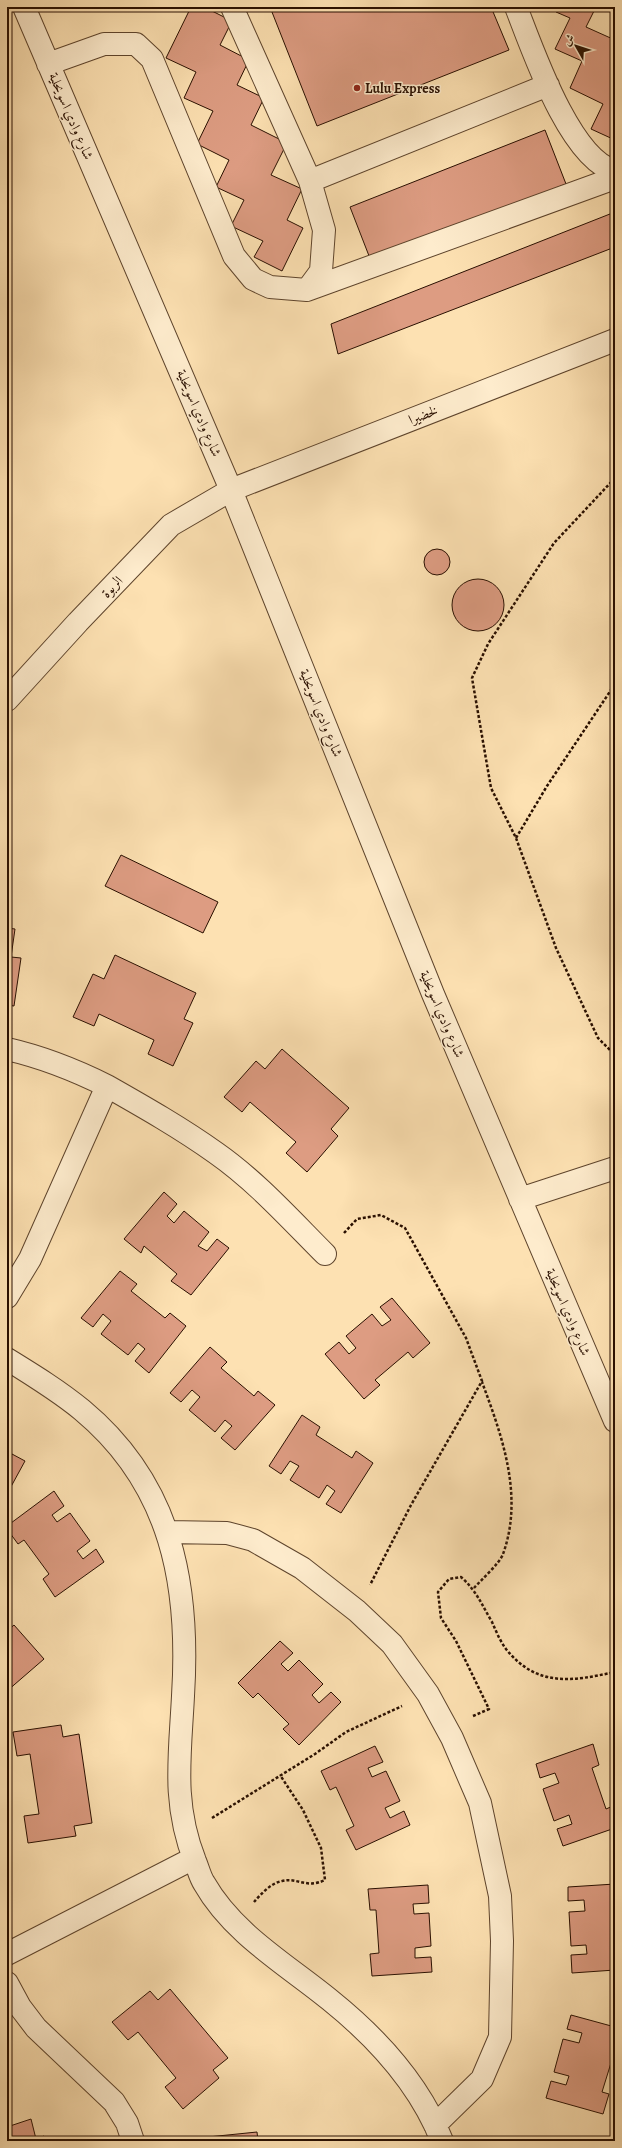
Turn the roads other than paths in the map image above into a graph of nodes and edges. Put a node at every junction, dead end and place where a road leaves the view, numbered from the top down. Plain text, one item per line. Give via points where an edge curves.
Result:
1 (232, 7) edge
2 (516, 7) edge
3 (30, 9) edge
4 (48, 64) junction
5 (548, 86) junction
6 (615, 171) edge
7 (615, 178) edge
8 (310, 181) junction
9 (307, 290) junction
10 (615, 340) edge
11 (231, 490) junction
12 (7, 700) edge
13 (7, 1049) edge
14 (107, 1086) junction
15 (615, 1168) edge
16 (520, 1199) junction
17 (324, 1254) road end
18 (7, 1297) edge
19 (7, 1359) edge
20 (615, 1421) edge
21 (168, 1532) junction
22 (190, 1850) junction
23 (7, 1954) edge
24 (7, 1983) edge
25 (438, 2133) edge
26 (133, 2141) edge

1 - 8 street
2 - 5 street
3 - 4 street, شارع وادي اسويحلية
4 - 9 street via 104,44 136,44 152,59 234,256 259,282 270,287
4 - 11 street, شارع وادي اسويحلية
5 - 6 street via 583,148 608,169
5 - 8 street
7 - 9 street
8 - 9 street via 324,230 320,271
10 - 11 street, لخضيرا
11 - 12 street, الربوة via 171,525
11 - 16 street, شارع وادي اسويحلية via 433,994
13 - 14 street via 82,1073
14 - 17 street via 159,1115 216,1154 251,1182
14 - 18 street via 30,1259
15 - 16 street
16 - 20 street, شارع وادي اسويحلية
19 - 21 street via 42,1380 83,1411 113,1440 141,1476
21 - 22 street via 179,1576 185,1637 179,1797
21 - 25 street via 227,1533 253,1540 302,1568 357,1611 392,1644 428,1694 446,1727 480,1803 500,1896 502,1941 500,2037 482,2079
22 - 23 street
22 - 25 street via 204,1883 235,1924 369,2034 404,2075
24 - 26 street via 20,2007 36,2028 114,2102 127,2123

